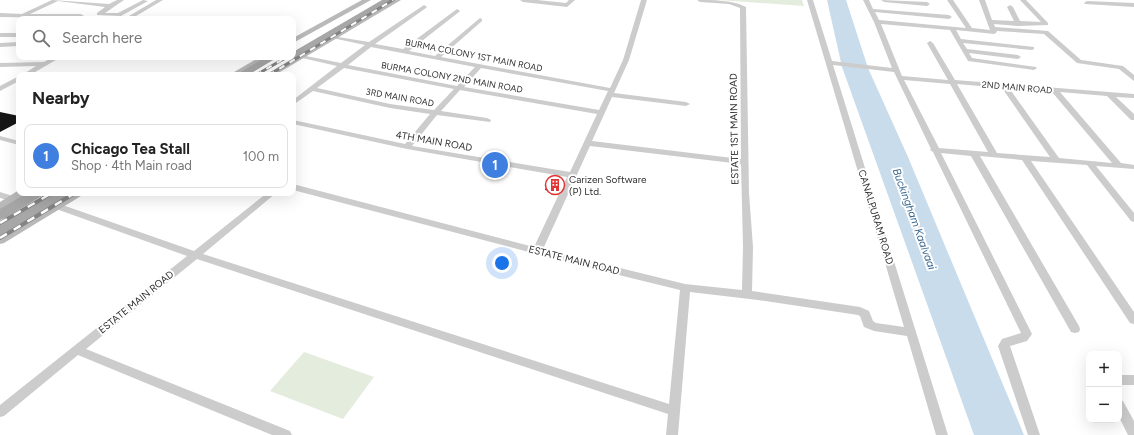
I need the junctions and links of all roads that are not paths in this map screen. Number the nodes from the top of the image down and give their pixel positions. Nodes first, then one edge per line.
1 (56, 0) edge
2 (61, 0) edge
3 (91, 0) edge
4 (121, 0) edge
5 (139, 0) edge
6 (367, 0) edge
7 (375, 0) edge
8 (388, 0) edge
9 (397, 0) edge
10 (523, 0) edge
11 (572, 0) edge
12 (644, 0) edge
13 (700, 0) edge
14 (810, 0) edge
15 (866, 0) edge
16 (884, 0) edge
17 (950, 0) edge
18 (982, 0) edge
19 (1023, 0) edge
20 (1120, 0) edge
21 (145, 1) edge
22 (159, 1) edge
23 (535, 1) edge
24 (1134, 1) edge
25 (552, 2) edge
26 (84, 3) junction
27 (1088, 3) dead end
28 (927, 4) dead end
29 (1134, 5) edge
30 (110, 6) junction
31 (424, 7) dead end
32 (1010, 7) dead end
33 (870, 10) junction
34 (457, 11) dead end
35 (0, 15) edge
36 (22, 16) junction
37 (81, 16) edge
38 (132, 16) edge
39 (949, 17) dead end
40 (480, 20) dead end
41 (877, 22) junction
42 (991, 22) junction
43 (1018, 24) junction
44 (952, 29) junction
45 (993, 29) junction
46 (970, 30) junction
47 (0, 35) edge
48 (16, 35) edge
49 (334, 37) junction
50 (296, 39) edge
51 (958, 41) junction
52 (930, 43) dead end
53 (0, 44) edge
54 (16, 44) edge
55 (296, 44) edge
56 (371, 44) junction
57 (1032, 48) dead end
58 (406, 51) junction
59 (964, 52) junction
60 (296, 55) edge
61 (296, 56) edge
62 (1018, 57) dead end
63 (296, 58) edge
64 (436, 58) junction
65 (53, 60) edge
66 (260, 60) edge
67 (268, 60) edge
68 (288, 60) edge
69 (289, 60) edge
70 (46, 64) junction
71 (832, 64) junction
72 (0, 65) edge
73 (344, 66) junction
74 (480, 66) junction
75 (1034, 68) dead end
76 (31, 72) edge
77 (238, 72) edge
78 (246, 72) edge
79 (266, 72) edge
80 (273, 72) edge
81 (898, 74) junction
82 (1134, 79) edge
83 (16, 80) edge
84 (951, 81) junction
85 (1004, 86) junction
86 (459, 88) junction
87 (0, 89) edge
88 (311, 89) junction
89 (1054, 90) junction
90 (610, 93) junction
91 (1109, 94) junction
92 (1134, 96) edge
93 (296, 101) edge
94 (686, 104) dead end
95 (435, 112) junction
96 (601, 113) junction
97 (1134, 118) edge
98 (488, 120) dead end
99 (296, 123) edge
100 (0, 138) edge
101 (16, 142) edge
102 (587, 143) junction
103 (407, 146) junction
104 (934, 150) junction
105 (974, 153) junction
106 (994, 155) junction
107 (1025, 158) junction
108 (1056, 160) junction
109 (745, 162) junction
110 (1089, 163) junction
111 (1119, 166) junction
112 (1134, 167) edge
113 (572, 175) junction
114 (296, 187) edge
115 (0, 195) edge
116 (16, 196) edge
117 (18, 196) edge
118 (56, 196) edge
119 (65, 196) edge
120 (268, 196) edge
121 (46, 201) edge
122 (0, 207) edge
123 (0, 215) edge
124 (1134, 219) edge
125 (0, 231) edge
126 (0, 240) edge
127 (537, 251) junction
128 (195, 255) junction
129 (685, 288) junction
130 (747, 294) junction
131 (1134, 320) edge
132 (1075, 329) dead end
133 (912, 333) junction
134 (77, 350) junction
135 (1122, 380) edge
136 (1134, 380) edge
137 (674, 411) junction
138 (1122, 411) edge
139 (0, 412) edge
140 (1134, 433) edge
141 (286, 435) edge
142 (672, 435) edge
143 (942, 435) edge
144 (1034, 435) edge

1 - 36 street
2 - 26 street
3 - 26 street
4 - 30 street
5 - 21 street
6 - 50 street
7 - 55 main road
8 - 60 main road
9 - 49 street
10 - 23 street
11 - 25 street
12 - 90 street
13 - 109 street, ESTATE 1ST MAIN ROAD
14 - 71 street, CANALPURAM ROAD
15 - 33 street
16 - 28 street
17 - 46 street
18 - 42 street
19 - 43 street
20 - 24 street
21 - 22 street
21 - 30 street
22 - 38 street
23 - 25 street
26 - 30 street
27 - 29 street
31 - 56 street
32 - 43 street
33 - 39 street
33 - 41 street
34 - 58 street
35 - 36 street
36 - 37 street
40 - 64 street
41 - 44 street
41 - 81 street
42 - 43 street
42 - 45 street
44 - 46 street
44 - 51 street
45 - 46 street
45 - 82 street
47 - 48 street
49 - 56 street, BURMA COLONY 1ST MAIN ROAD
49 - 61 street
51 - 57 street
51 - 59 street
52 - 84 street
53 - 54 street
56 - 58 street, BURMA COLONY 1ST MAIN ROAD
56 - 73 street
58 - 64 street, BURMA COLONY 1ST MAIN ROAD
59 - 62 street
59 - 75 street
63 - 73 street, BURMA COLONY 2ND MAIN ROAD
64 - 74 street, BURMA COLONY 1ST MAIN ROAD
65 - 70 street
66 - 77 street
67 - 78 main road
68 - 79 main road
69 - 80 street
70 - 72 street
70 - 76 street
71 - 81 street, 2ND MAIN ROAD
71 - 133 street, CANALPURAM ROAD
73 - 86 street, BURMA COLONY 2ND MAIN ROAD
73 - 88 street
74 - 86 street
74 - 90 street, BURMA COLONY 1ST MAIN ROAD
81 - 84 street, 2ND MAIN ROAD
81 - 104 street
83 - 87 street
84 - 85 street, 2ND MAIN ROAD
84 - 106 street
85 - 89 street, 2ND MAIN ROAD
85 - 108 street
86 - 95 street
86 - 96 street, BURMA COLONY 2ND MAIN ROAD
88 - 93 street
88 - 95 street, 3RD MAIN ROAD
89 - 91 street, 2ND MAIN ROAD
89 - 111 street
90 - 94 street, BURMA COLONY 1ST MAIN ROAD
90 - 96 street
91 - 92 street, 2ND MAIN ROAD
91 - 97 street
95 - 98 street, 3RD MAIN ROAD
95 - 103 street
96 - 102 street
99 - 103 street, 4TH MAIN ROAD
100 - 101 street
102 - 109 street
102 - 113 street
103 - 113 street, 4TH MAIN ROAD
104 - 105 street
104 - 144 street
105 - 106 street
105 - 132 street
106 - 107 street
107 - 108 street
107 - 131 street
108 - 110 street
109 - 130 street, ESTATE 1ST MAIN ROAD
110 - 111 street
110 - 124 street
111 - 112 street
113 - 127 street
114 - 127 street, ESTATE MAIN ROAD
115 - 116 street
117 - 122 street
118 - 121 main road
119 - 121 street
120 - 128 street, ESTATE MAIN ROAD
121 - 123 main road
121 - 125 main road
121 - 126 street
121 - 128 street
127 - 129 street, ESTATE MAIN ROAD
128 - 134 street, ESTATE MAIN ROAD
128 - 137 street
129 - 130 street, ESTATE MAIN ROAD
129 - 137 street
130 - 133 street, ESTATE MAIN ROAD
133 - 143 street, CANALPURAM ROAD
134 - 139 street, ESTATE MAIN ROAD
134 - 141 street
135 - 136 street
137 - 142 street
138 - 140 street

